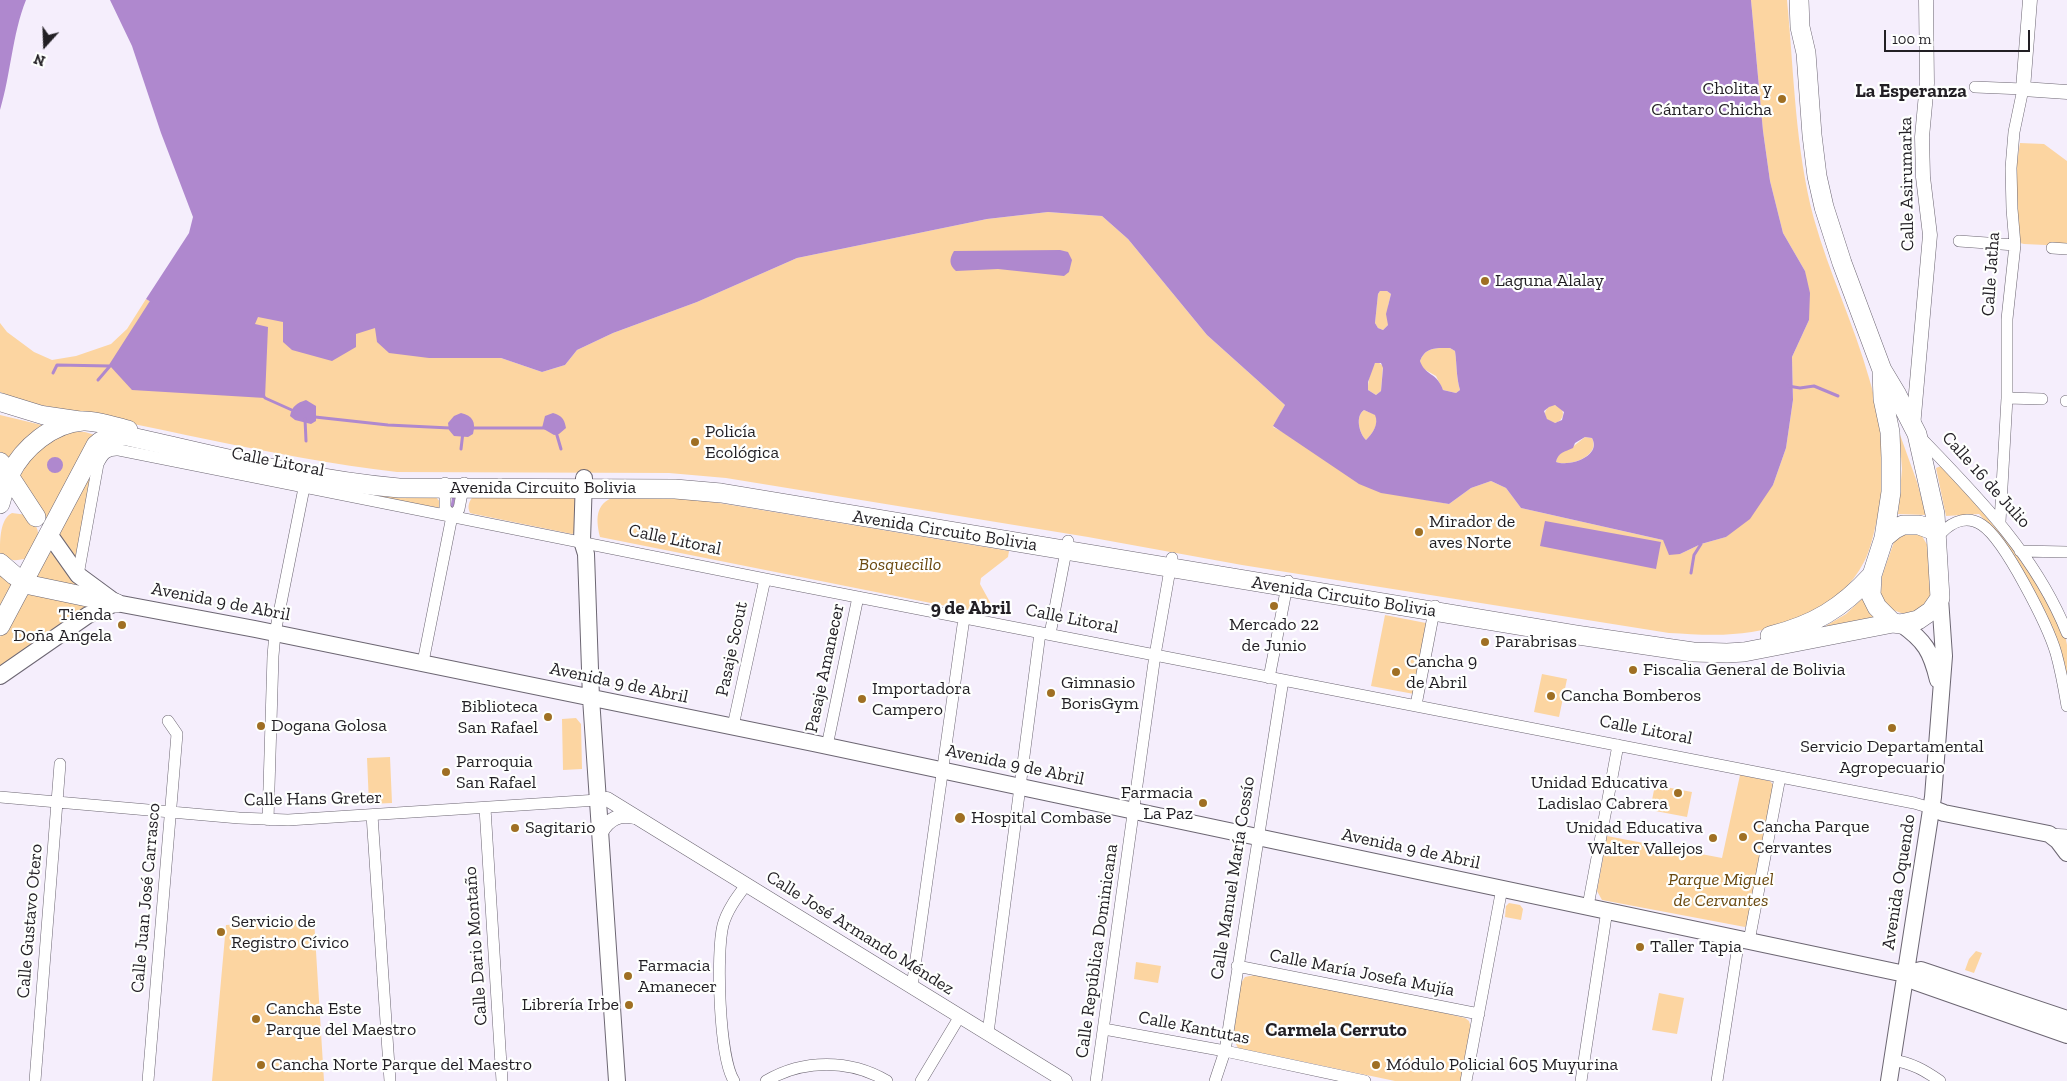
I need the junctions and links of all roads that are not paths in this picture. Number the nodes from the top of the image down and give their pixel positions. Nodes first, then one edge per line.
1 (1799, 0) edge
2 (1812, 0) edge
3 (1926, 0) edge
4 (2030, 0) edge
5 (1806, 52) junction
6 (1974, 87) dead end
7 (2023, 89) junction
8 (2067, 92) edge
9 (1959, 241) dead end
10 (2015, 245) junction
11 (2052, 248) dead end
12 (2067, 248) edge
13 (1882, 370) junction
14 (2008, 398) junction
15 (2042, 399) dead end
16 (0, 402) edge
17 (83, 421) junction
18 (1915, 430) junction
19 (4, 469) edge
20 (589, 483) junction
21 (455, 484) junction
22 (304, 488) junction
23 (0, 504) edge
24 (0, 514) edge
25 (452, 516) junction
26 (36, 517) junction
27 (2000, 522) junction
28 (49, 534) junction
29 (1936, 535) junction
30 (1884, 538) junction
31 (587, 546) junction
32 (1067, 546) junction
33 (2020, 551) junction
34 (2067, 552) edge
35 (0, 563) edge
36 (1171, 564) junction
37 (78, 574) junction
38 (1872, 575) junction
39 (765, 579) junction
40 (23, 582) junction
41 (1288, 583) junction
42 (858, 597) junction
43 (1940, 598) junction
44 (116, 603) junction
45 (1435, 607) junction
46 (964, 618) junction
47 (1897, 624) junction
48 (0, 626) edge
49 (275, 633) junction
50 (2067, 633) edge
51 (1045, 634) junction
52 (1154, 656) junction
53 (423, 662) junction
54 (0, 676) edge
55 (1269, 678) junction
56 (1283, 680) junction
57 (1940, 689) junction
58 (591, 698) junction
59 (1416, 705) junction
60 (2067, 706) edge
61 (168, 721) dead end
62 (734, 726) junction
63 (1618, 745) junction
64 (827, 746) junction
65 (60, 764) dead end
66 (943, 770) junction
67 (1780, 777) junction
68 (1020, 787) junction
69 (0, 797) edge
70 (598, 800) junction
71 (58, 802) junction
72 (485, 808) junction
73 (1931, 808) junction
74 (1134, 811) junction
75 (171, 812) junction
76 (372, 815) junction
77 (636, 817) junction
78 (268, 820) junction
79 (2067, 831) edge
80 (601, 832) junction
81 (2049, 834) junction
82 (1257, 838) junction
83 (2067, 853) edge
84 (746, 885) junction
85 (1502, 888) junction
86 (1588, 906) junction
87 (1607, 910) junction
88 (1744, 940) junction
89 (1237, 966) junction
90 (1905, 974) junction
91 (912, 987) junction
92 (1479, 1014) junction
93 (960, 1016) junction
94 (2067, 1020) edge
95 (1104, 1029) junction
96 (988, 1033) junction
97 (2067, 1035) edge
98 (1225, 1051) junction
99 (1892, 1060) junction
100 (1352, 1080) edge
101 (35, 1081) edge
102 (148, 1081) edge
103 (390, 1081) edge
104 (502, 1081) edge
105 (617, 1081) edge
106 (734, 1081) edge
107 (766, 1081) edge
108 (887, 1081) edge
109 (921, 1081) edge
110 (1065, 1081) edge
111 (1096, 1081) edge
112 (1215, 1081) edge
113 (1365, 1081) edge
114 (1466, 1081) edge
115 (1581, 1081) edge
116 (1717, 1081) edge
117 (1888, 1081) edge
118 (1940, 1081) edge

1 - 5 highway
2 - 5 highway
3 - 18 street, Calle Asirumarka
4 - 7 street, Calle Jatha
5 - 13 highway
6 - 7 street
7 - 8 street
7 - 10 street, Calle Jatha
9 - 10 street
10 - 14 street, Calle Jatha
11 - 12 street
13 - 18 highway
13 - 30 highway
14 - 15 street
14 - 27 street, Calle Jatha
16 - 17 main road, Avenida Circuito Bolivia
17 - 19 highway, Avenida Circuito Bolivia
17 - 21 highway, Avenida Circuito Bolivia
18 - 27 street, Calle 16 de Julio
18 - 29 highway
19 - 23 highway, Avenida Circuito Bolivia
19 - 26 highway
20 - 21 highway, Avenida Circuito Bolivia
20 - 31 main road
20 - 32 highway, Avenida Circuito Bolivia
21 - 25 street
21 - 25 street
21 - 28 highway, Avenida Circuito Bolivia
22 - 25 street, Calle Litoral
22 - 37 street, Calle Litoral
22 - 49 street
24 - 26 highway
25 - 31 street, Calle Litoral
25 - 53 street
26 - 28 highway
27 - 33 street, Calle 16 de Julio
28 - 37 main road, Avenida 9 de Abril
28 - 40 highway, Avenida Circuito Bolivia
29 - 30 highway
29 - 43 highway
29 - 60 street, Calle 16 de Julio
30 - 38 highway
31 - 39 street, Calle Litoral
31 - 58 main road
32 - 36 highway, Avenida Circuito Bolivia
32 - 51 street
33 - 34 street
33 - 50 street, Calle 16 de Julio
35 - 40 highway
36 - 41 highway, Avenida Circuito Bolivia
36 - 52 street, Calle República Dominicana
37 - 44 main road, Avenida 9 de Abril
38 - 45 highway, Avenida Circuito Bolivia
38 - 47 highway
39 - 42 street, Calle Litoral
39 - 62 street, Pasaje Scout
40 - 44 highway
40 - 48 highway, Avenida Circuito Bolivia
41 - 45 highway, Avenida Circuito Bolivia
41 - 55 street
42 - 46 street, Calle Litoral
42 - 64 street, Pasaje Amanecer
43 - 47 highway
43 - 57 main road, Avenida Oquendo
44 - 49 main road, Avenida 9 de Abril
44 - 54 main road
45 - 47 highway, Avenida Circuito Bolivia
45 - 59 street
46 - 51 street, Calle Litoral
46 - 66 street
47 - 57 main road, Avenida Oquendo
49 - 53 main road, Avenida 9 de Abril
49 - 78 street
51 - 52 street, Calle Litoral
51 - 68 street
52 - 55 street, Calle Litoral
52 - 74 street, Calle República Dominicana
53 - 58 main road, Avenida 9 de Abril
55 - 56 street, Calle Litoral
56 - 59 street, Calle Litoral
56 - 82 street, Calle Manuel María Cossío
57 - 73 main road, Avenida Oquendo
58 - 62 main road, Avenida 9 de Abril
58 - 70 main road
59 - 63 street, Calle Litoral
61 - 75 street, Calle Juan José Carrasco
62 - 64 main road, Avenida 9 de Abril
63 - 67 street, Calle Litoral
63 - 86 street
64 - 66 main road, Avenida 9 de Abril
65 - 71 street, Calle Gustavo Otero
66 - 68 main road, Avenida 9 de Abril
66 - 91 street
67 - 73 street, Calle Litoral
67 - 88 street
68 - 74 main road, Avenida 9 de Abril
68 - 96 street
69 - 71 street, Calle Hans Greter
70 - 72 street, Calle Hans Greter
70 - 77 street, Calle José Armando Méndez
70 - 80 main road
71 - 75 street, Calle Hans Greter
71 - 101 street, Calle Gustavo Otero
72 - 76 street, Calle Hans Greter
72 - 104 street, Calle Dario Montaño
73 - 81 main road, Calle Litoral
73 - 90 main road, Avenida Oquendo
74 - 82 main road, Avenida 9 de Abril
74 - 95 street, Calle República Dominicana
75 - 78 street, Calle Hans Greter
75 - 102 street, Calle Juan José Carrasco
76 - 78 street, Calle Hans Greter
76 - 103 street
77 - 80 street
77 - 84 street, Calle José Armando Méndez
79 - 81 street, Calle Litoral
80 - 105 main road
81 - 83 main road
82 - 85 main road, Avenida 9 de Abril
82 - 89 street, Calle Manuel María Cossío
84 - 91 street, Calle José Armando Méndez
84 - 106 street
85 - 86 main road, Avenida 9 de Abril
85 - 92 street
86 - 87 main road, Avenida 9 de Abril
87 - 88 main road, Avenida 9 de Abril
87 - 115 street
88 - 90 main road, Avenida 9 de Abril
88 - 116 street
89 - 92 street, Calle María Josefa Mujía
89 - 98 street, Calle Manuel María Cossío
90 - 94 main road
90 - 97 main road
90 - 99 main road, Avenida Oquendo
91 - 93 street, Calle José Armando Méndez
92 - 114 street
93 - 96 street, Calle José Armando Méndez
93 - 109 street
95 - 98 street, Calle Kantutas
95 - 111 street, Calle República Dominicana
96 - 110 street, Calle José Armando Méndez
98 - 100 street, Calle Kantutas
98 - 112 street, Calle Manuel María Cossío
99 - 117 main road, Avenida Oquendo
99 - 118 street
100 - 113 street, Calle Kantutas
107 - 108 street

